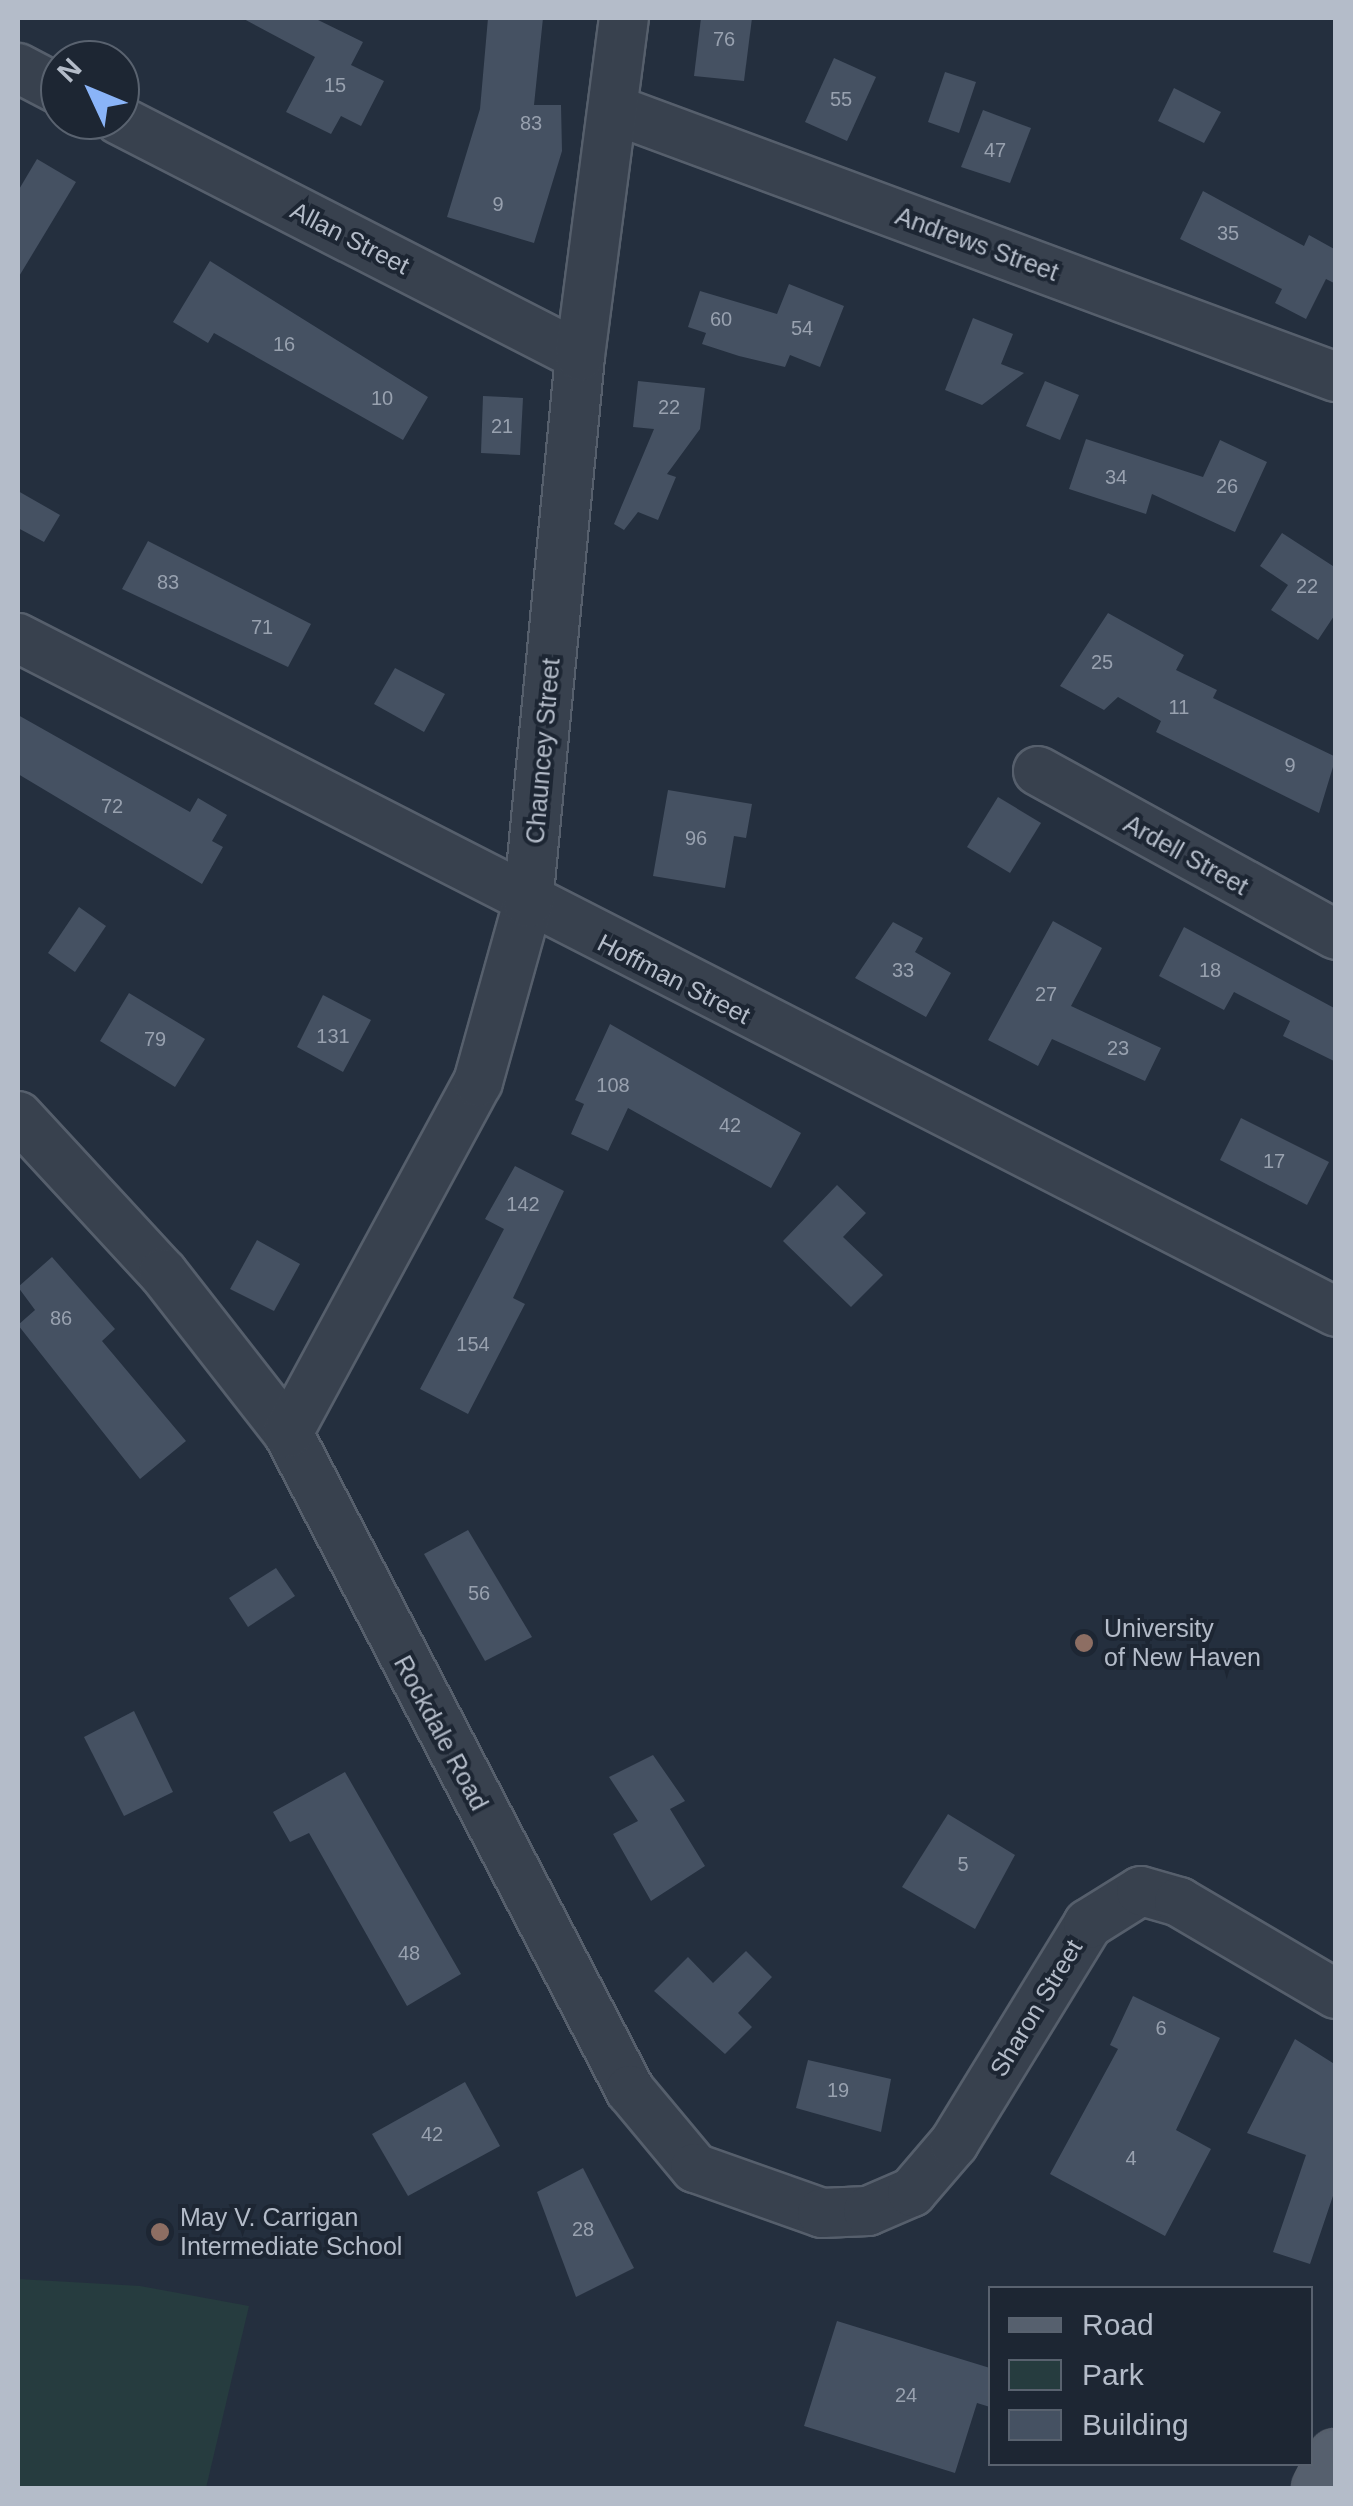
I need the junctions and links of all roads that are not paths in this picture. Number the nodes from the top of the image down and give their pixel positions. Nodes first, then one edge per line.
1 (624, 18) edge
2 (618, 111) junction
3 (140, 131) edge
4 (580, 356) junction
5 (1336, 377) edge
6 (18, 638) edge
7 (1038, 772) dead end
8 (528, 904) junction
9 (1336, 935) edge
10 (18, 1116) edge
11 (1336, 1312) edge
12 (288, 1433) junction
13 (1336, 1994) edge
14 (927, 2181) joint
15 (1336, 2457) edge
16 (1320, 2488) edge

1 - 2 street, Chauncey Street
2 - 4 street, Chauncey Street
2 - 5 street, Andrews Street
3 - 4 street, Allan Street
4 - 8 street, Chauncey Street
6 - 8 street, Hoffman Street
7 - 9 street, Ardell Street
8 - 11 street, Hoffman Street
8 - 12 street, Chauncey Street
10 - 12 street, Rockdale Road
12 - 14 street, Rockdale Road
13 - 14 street, Sharon Street
15 - 16 main road

